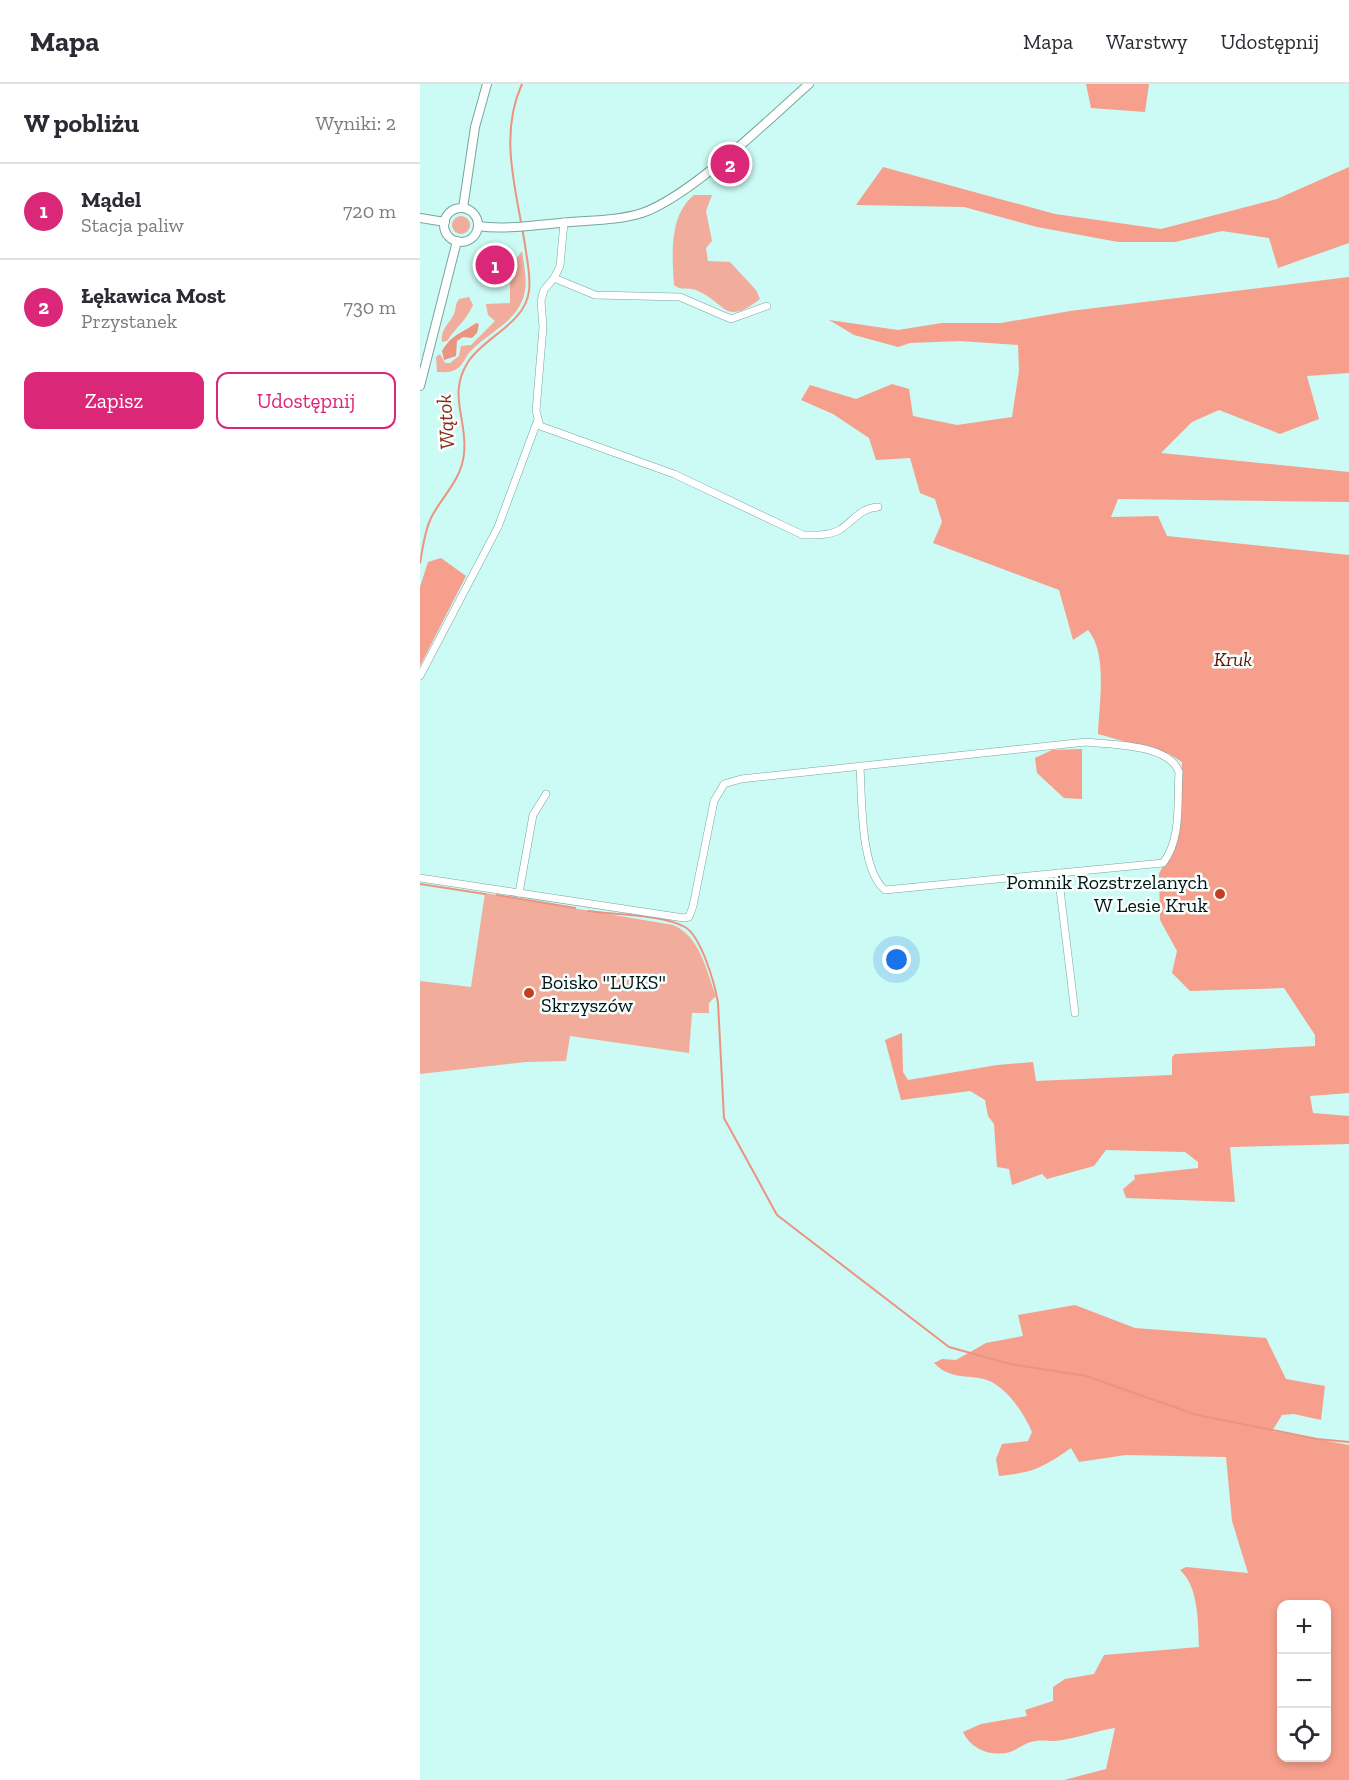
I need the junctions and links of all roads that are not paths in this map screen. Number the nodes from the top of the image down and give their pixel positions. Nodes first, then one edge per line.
1 (487, 84) edge
2 (809, 84) edge
3 (464, 208) junction
4 (420, 218) edge
5 (445, 222) junction
6 (564, 222) junction
7 (478, 226) junction
8 (457, 241) junction
9 (554, 278) junction
10 (767, 306) dead end
11 (420, 386) edge
12 (537, 422) junction
13 (878, 507) dead end
14 (420, 676) edge
15 (860, 766) junction
16 (546, 794) dead end
17 (1058, 873) junction
18 (420, 878) edge
19 (519, 893) junction
20 (1075, 1013) dead end

1 - 3 street
2 - 6 street
3 - 5 street
3 - 7 street
4 - 5 street
5 - 8 street
6 - 7 street
6 - 9 street
7 - 8 street
8 - 11 street
9 - 10 street
9 - 12 street
12 - 13 street
12 - 14 street
15 - 17 street
15 - 17 street
15 - 19 street
16 - 19 street
17 - 20 street
18 - 19 street

